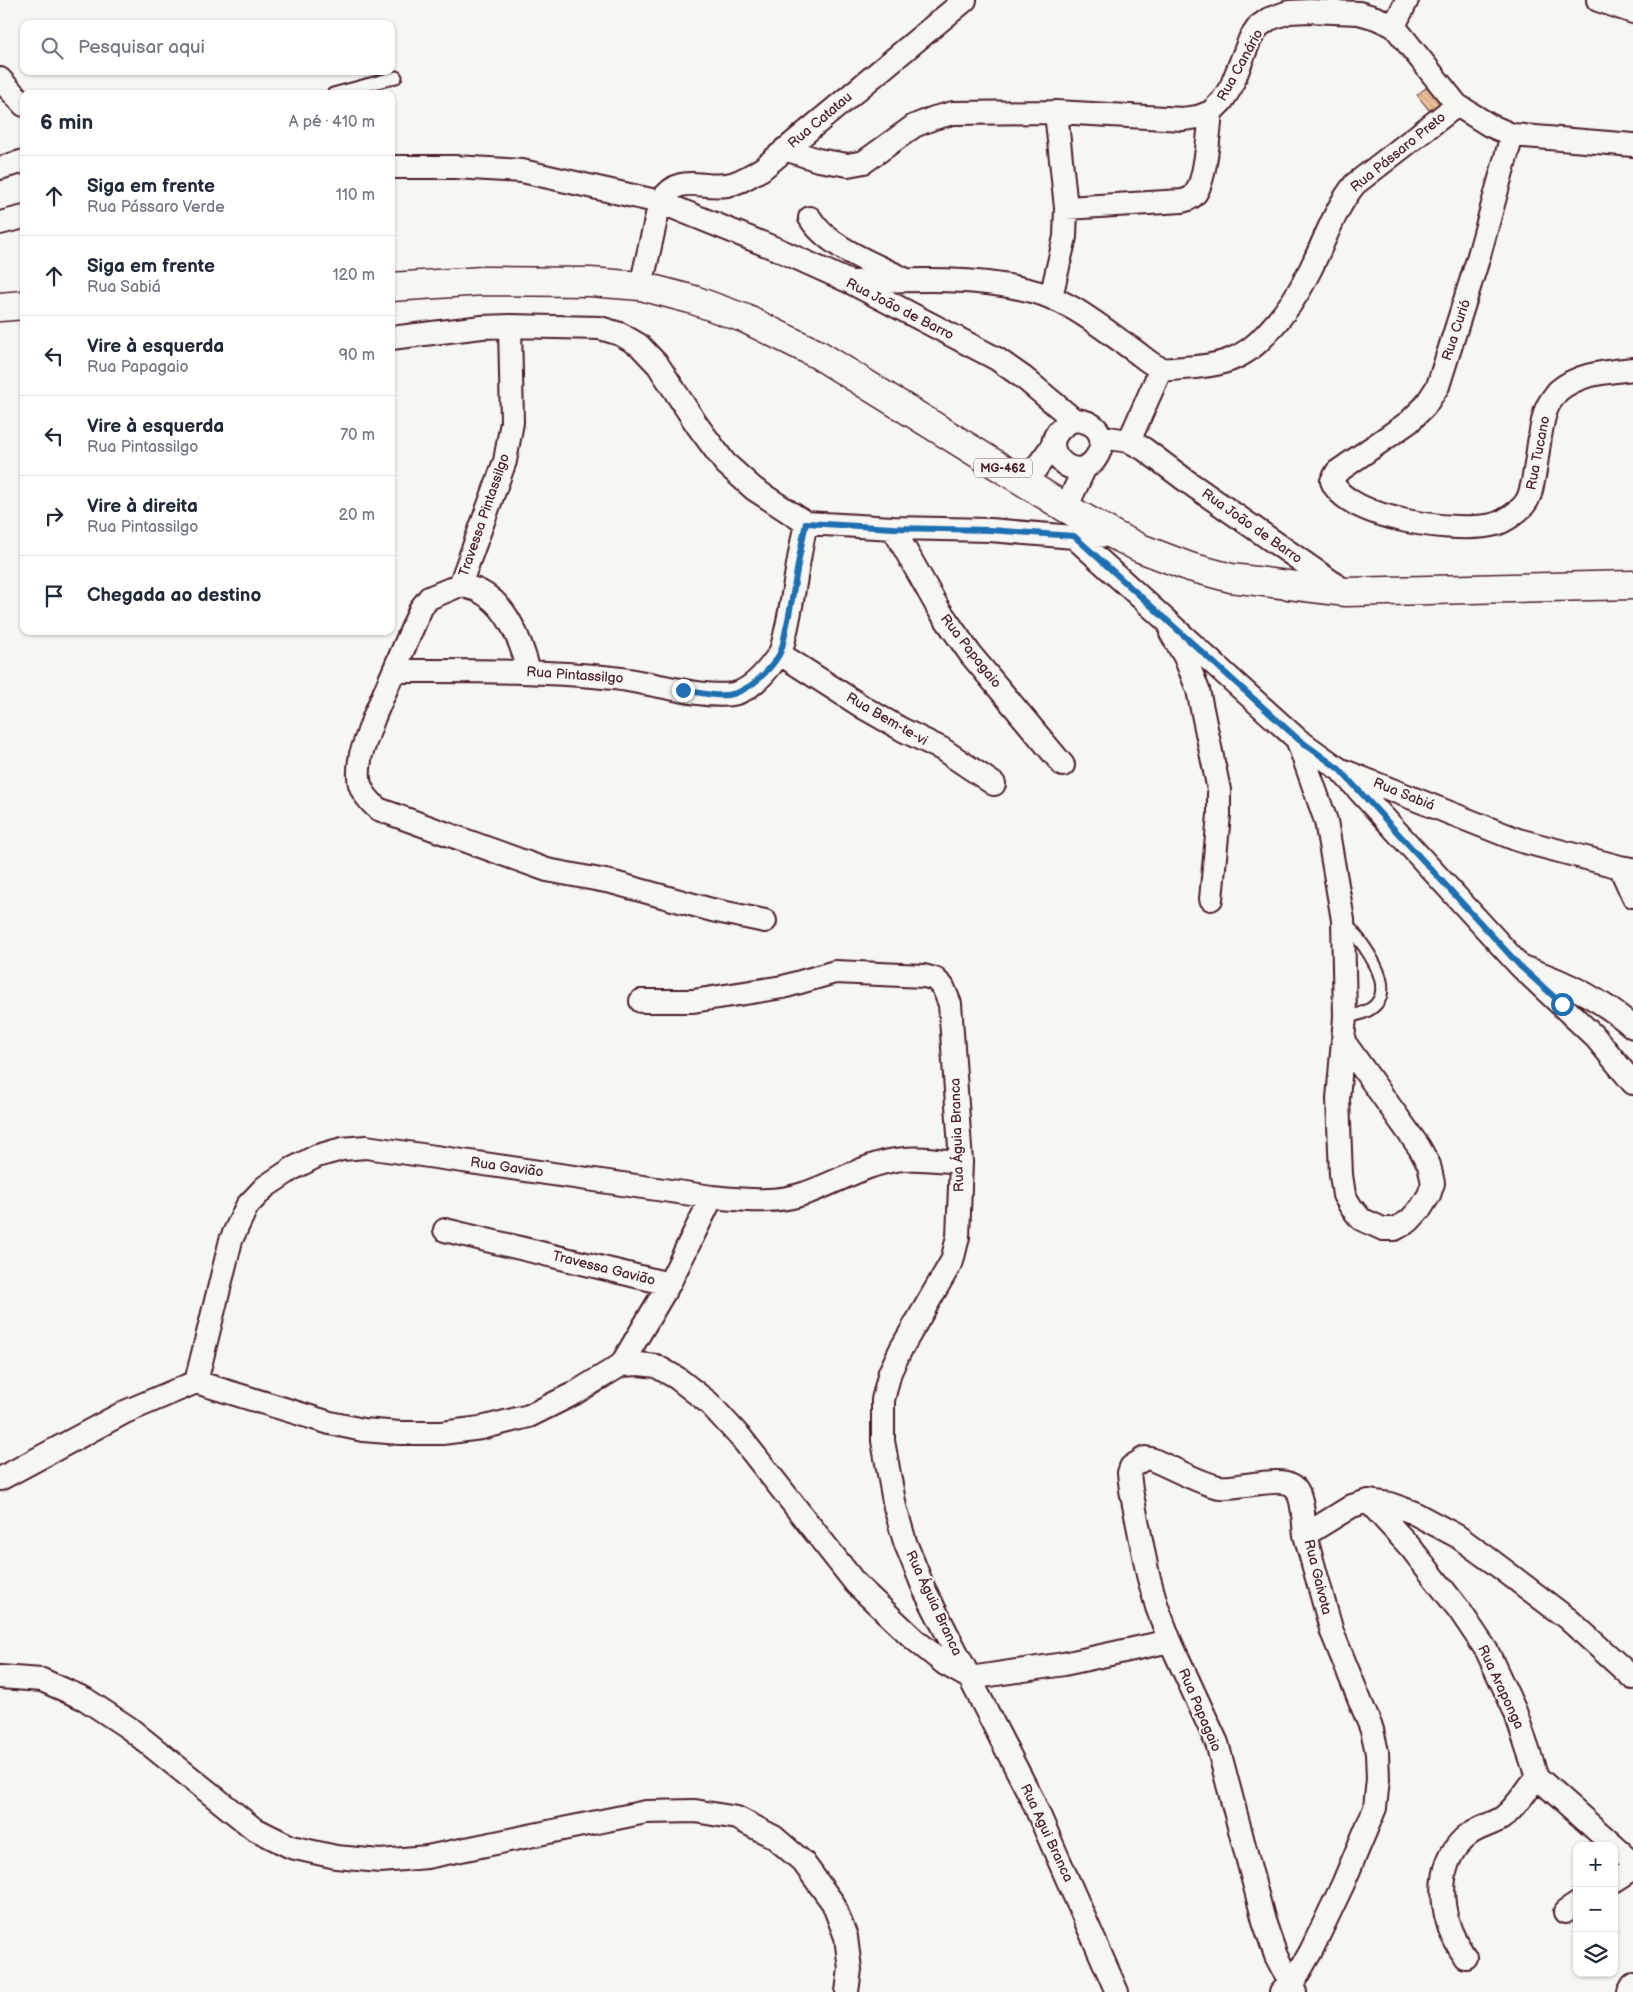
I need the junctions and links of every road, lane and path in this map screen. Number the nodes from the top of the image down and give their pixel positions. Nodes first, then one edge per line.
1 (965, 0) edge
2 (1407, 0) edge
3 (1598, 0) edge
4 (1633, 12) edge
5 (1394, 26) junction
6 (396, 77) dead end
7 (0, 79) edge
8 (348, 90) edge
9 (20, 101) edge
10 (1457, 105) junction
11 (1056, 112) junction
12 (1211, 112) junction
13 (1512, 135) junction
14 (1633, 145) edge
15 (785, 149) junction
16 (20, 162) edge
17 (395, 167) edge
18 (0, 168) edge
19 (660, 202) junction
20 (1066, 208) junction
21 (810, 218) dead end
22 (20, 219) edge
23 (0, 223) edge
24 (907, 280) junction
25 (850, 282) junction
26 (641, 286) junction
27 (395, 287) edge
28 (1052, 297) junction
29 (20, 305) edge
30 (0, 307) edge
31 (510, 326) junction
32 (395, 338) edge
33 (1161, 369) junction
34 (1633, 369) edge
35 (1074, 420) junction
36 (1101, 437) junction
37 (1129, 441) junction
38 (1054, 445) junction
39 (1085, 467) junction
40 (1332, 481) joint
41 (1026, 482) junction
42 (1066, 508) junction
43 (806, 523) junction
44 (893, 528) junction
45 (1074, 536) junction
46 (1114, 536) junction
47 (1629, 584) edge
48 (460, 585) junction
49 (1346, 592) junction
50 (1160, 614) junction
51 (780, 654) junction
52 (394, 671) junction
53 (529, 671) junction
54 (1298, 739) junction
55 (1063, 765) dead end
56 (1339, 769) junction
57 (994, 784) dead end
58 (1626, 868) edge
59 (1633, 896) edge
60 (1211, 899) dead end
61 (1343, 920) junction
62 (765, 921) dead end
63 (1520, 966) junction
64 (641, 1001) dead end
65 (1345, 1017) junction
66 (1633, 1027) edge
67 (1344, 1042) junction
68 (1633, 1082) edge
69 (961, 1162) junction
70 (712, 1197) junction
71 (444, 1230) dead end
72 (669, 1284) junction
73 (621, 1365) junction
74 (196, 1382) junction
75 (0, 1479) edge
76 (1368, 1500) junction
77 (1305, 1535) junction
78 (1170, 1641) junction
79 (0, 1678) edge
80 (970, 1678) junction
81 (1633, 1678) edge
82 (1537, 1777) junction
83 (1610, 1842) edge
84 (1618, 1850) edge
85 (1633, 1863) edge
86 (1633, 1869) edge
87 (1618, 1878) edge
88 (1465, 1957) dead end
89 (1633, 1985) edge
90 (1289, 1990) edge
91 (846, 1992) edge
92 (1117, 1992) edge
93 (1629, 1992) edge

1 - 15 street, Rua Catatau
2 - 5 street
3 - 4 street
5 - 10 street
5 - 12 street, Rua Canário
6 - 8 lane
7 - 9 street
10 - 13 street
10 - 33 street, Rua Pássaro Preto
11 - 12 street, Rua Canário
11 - 15 street, Rua Canário
11 - 20 street
12 - 20 street
13 - 14 street
13 - 40 street, Rua Curió
15 - 19 street, Rua Catatau
16 - 18 street
17 - 19 street, Rua João de Barro
19 - 25 street, Rua João de Barro
19 - 26 street
20 - 28 street
21 - 24 street
22 - 23 street
24 - 25 street
24 - 28 street
25 - 35 street, Rua João de Barro
26 - 27 main road, MG-462
26 - 41 main road, MG-462
28 - 33 street
29 - 30 main road
31 - 32 street
31 - 43 street
31 - 48 street, Travessa Pintassilgo
33 - 37 street
34 - 40 street, Rua Tucano
35 - 36 street, Rua João de Barro
35 - 38 street
36 - 37 street, Rua João de Barro
36 - 39 street
37 - 49 street, Rua João de Barro
38 - 39 street
38 - 41 street
39 - 42 street
41 - 42 main road, MG-462
42 - 46 main road, MG-462
43 - 44 street
43 - 51 street, Rua Pintassilgo
44 - 45 street
44 - 55 street, Rua Papagaio
45 - 46 street
45 - 50 street, Rua Sabiá
46 - 49 main road, MG-462
47 - 49 main road, MG-462
48 - 52 street
48 - 53 street
50 - 54 street, Rua Sabiá
50 - 60 street
51 - 53 street, Rua Pintassilgo
51 - 57 street, Rua Bem-te-vi
52 - 53 street, Rua Pintassilgo
52 - 62 street
54 - 56 street, Rua Sabiá
54 - 61 street
56 - 58 street, Rua Sabiá
56 - 63 street
58 - 59 street
61 - 65 street
61 - 65 lane
63 - 66 street
63 - 68 street
64 - 69 street, Rua Águia Branca
65 - 67 street
67 - 67 street
69 - 70 street, Rua Gavião
69 - 80 street, Rua Águia Branca
70 - 72 street, Travessa Gavião
70 - 74 street, Rua Gavião
71 - 72 street, Travessa Gavião
72 - 73 street
73 - 74 street
73 - 80 street
74 - 75 street
76 - 77 street, Rua Gaivota
76 - 81 street
76 - 82 street, Rua Araponga
77 - 78 street, Rua Papagaio
77 - 90 street, Rua Gaivota
78 - 80 street
78 - 90 street, Rua Papagaio
79 - 91 street
80 - 92 street, Rua Agui Branca
82 - 83 street, Rua Araponga
82 - 88 street
84 - 85 street, Rua Araponga
86 - 87 street
89 - 93 street

